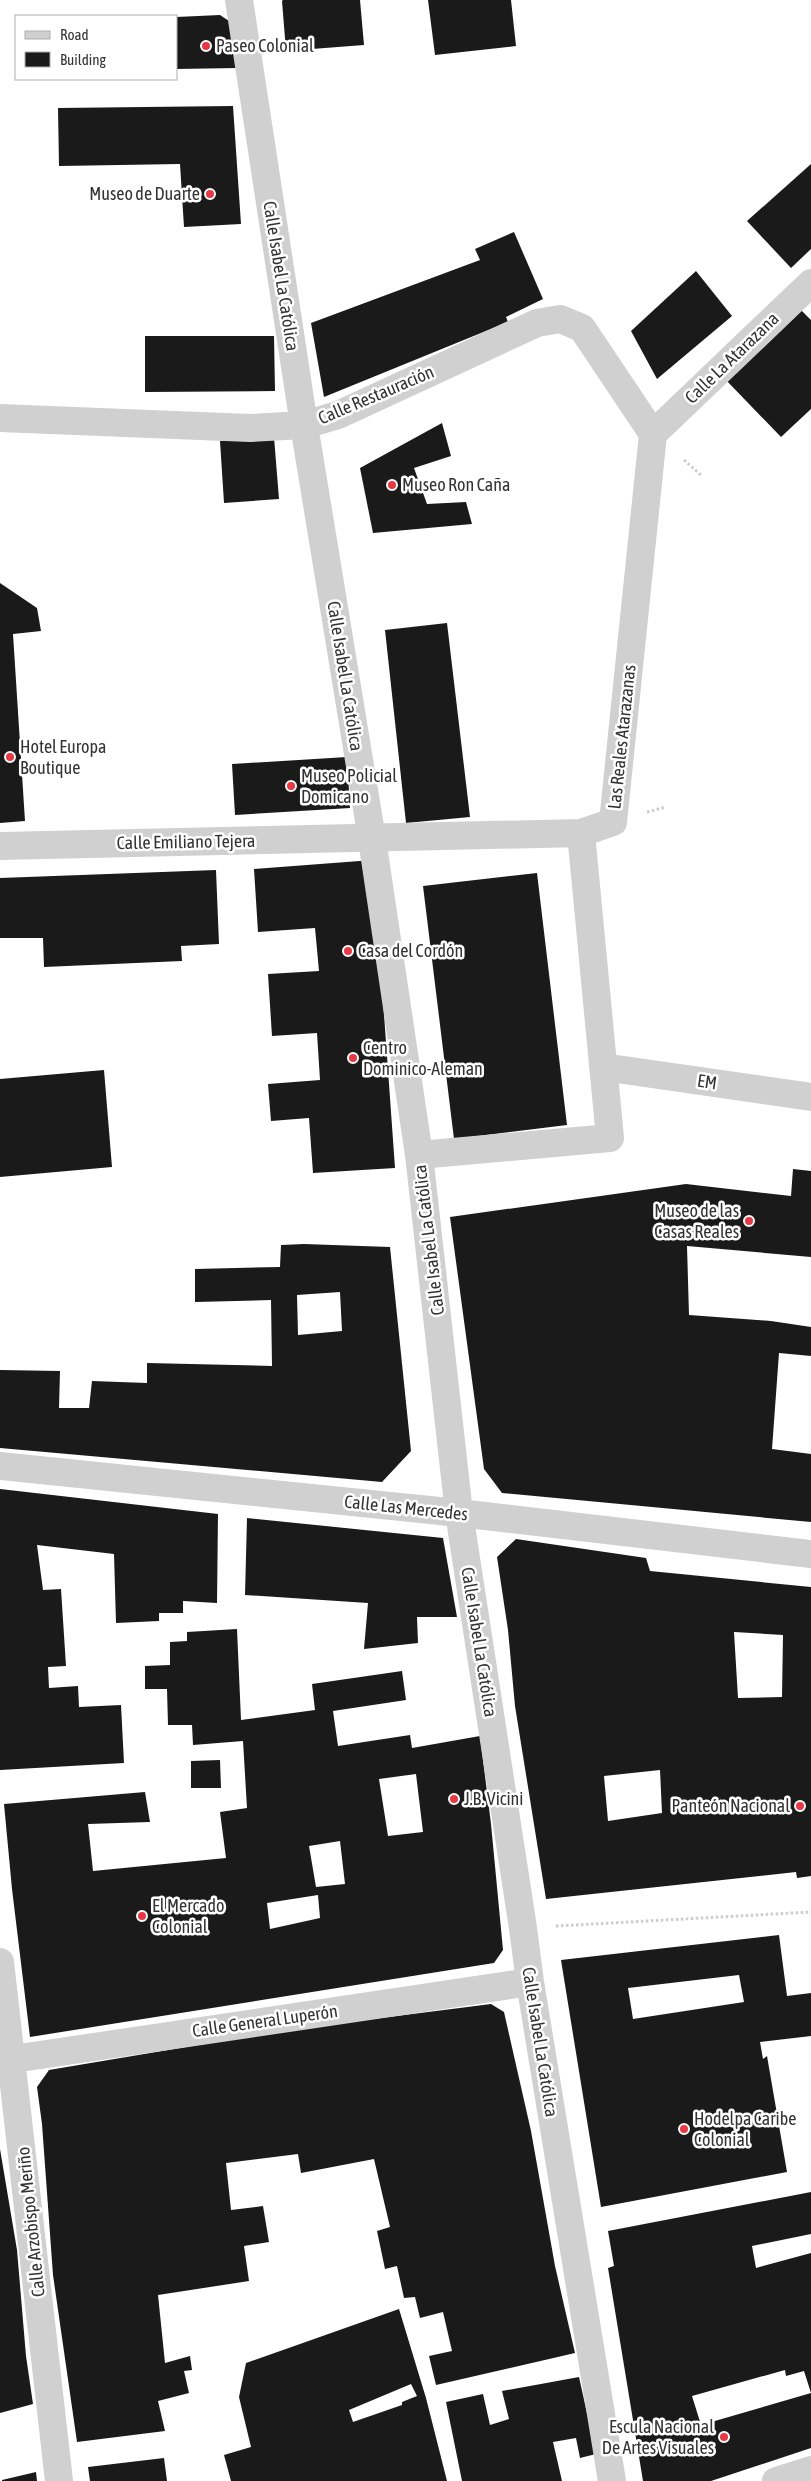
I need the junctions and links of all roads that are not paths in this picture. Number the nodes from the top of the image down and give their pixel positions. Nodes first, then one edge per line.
1 (240, 0) edge
2 (811, 283) edge
3 (0, 418) edge
4 (304, 425) junction
5 (653, 434) junction
6 (581, 833) junction
7 (372, 839) junction
8 (0, 846) edge
9 (603, 1067) junction
10 (811, 1097) edge
11 (419, 1154) junction
12 (0, 1466) edge
13 (459, 1513) junction
14 (811, 1554) edge
15 (0, 1962) edge
16 (530, 1982) junction
17 (6, 2060) edge
18 (811, 2470) edge
19 (60, 2481) edge
20 (612, 2481) edge
21 (776, 2481) edge

1 - 4 street, Calle Isabel La Católica
2 - 5 street, Calle La Atarazana
3 - 4 street, Calle Restauración
4 - 5 street, Calle Restauración
4 - 7 street, Calle Isabel La Católica
5 - 6 street, Las Reales Atarazanas
6 - 7 street, Calle Emiliano Tejera
6 - 9 street
7 - 8 street, Calle Emiliano Tejera
7 - 11 street, Calle Isabel La Católica
9 - 10 street, EM
9 - 11 street
11 - 13 street, Calle Isabel La Católica
12 - 13 street, Calle Las Mercedes
13 - 14 street, Calle Las Mercedes
13 - 16 street, Calle Isabel La Católica
15 - 17 street, Calle Arzobispo Meriño
16 - 17 street, Calle General Luperón
16 - 20 street, Calle Isabel La Católica
17 - 19 street, Calle Arzobispo Meriño
18 - 21 street

